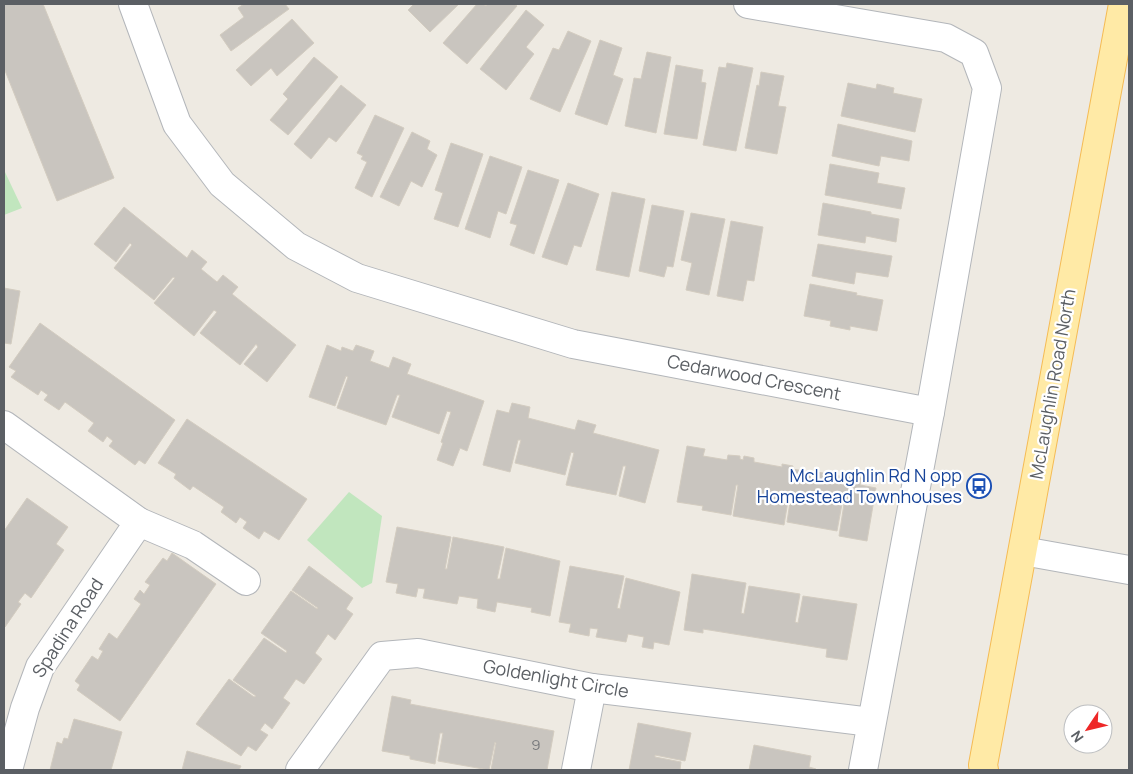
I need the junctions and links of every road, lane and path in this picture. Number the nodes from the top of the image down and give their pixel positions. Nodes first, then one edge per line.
1 (133, 4) edge
2 (748, 4) edge
3 (1123, 4) edge
4 (930, 412) junction
5 (4, 425) edge
6 (139, 522) junction
7 (1023, 551) junction
8 (1129, 570) edge
9 (246, 582) dead end
10 (592, 688) junction
11 (871, 722) junction
12 (982, 768) edge
13 (8, 770) edge
14 (300, 770) edge
15 (576, 770) edge
16 (863, 770) edge

1 - 4 street, Cedarwood Crescent
2 - 4 street
3 - 7 main road, McLaughlin Road North
4 - 11 street
5 - 6 street
6 - 9 street
6 - 13 street, Spadina Road
7 - 8 street
7 - 12 main road, McLaughlin Road North
10 - 11 street, Goldenlight Circle
10 - 14 street, Goldenlight Circle
10 - 15 street
11 - 16 street

